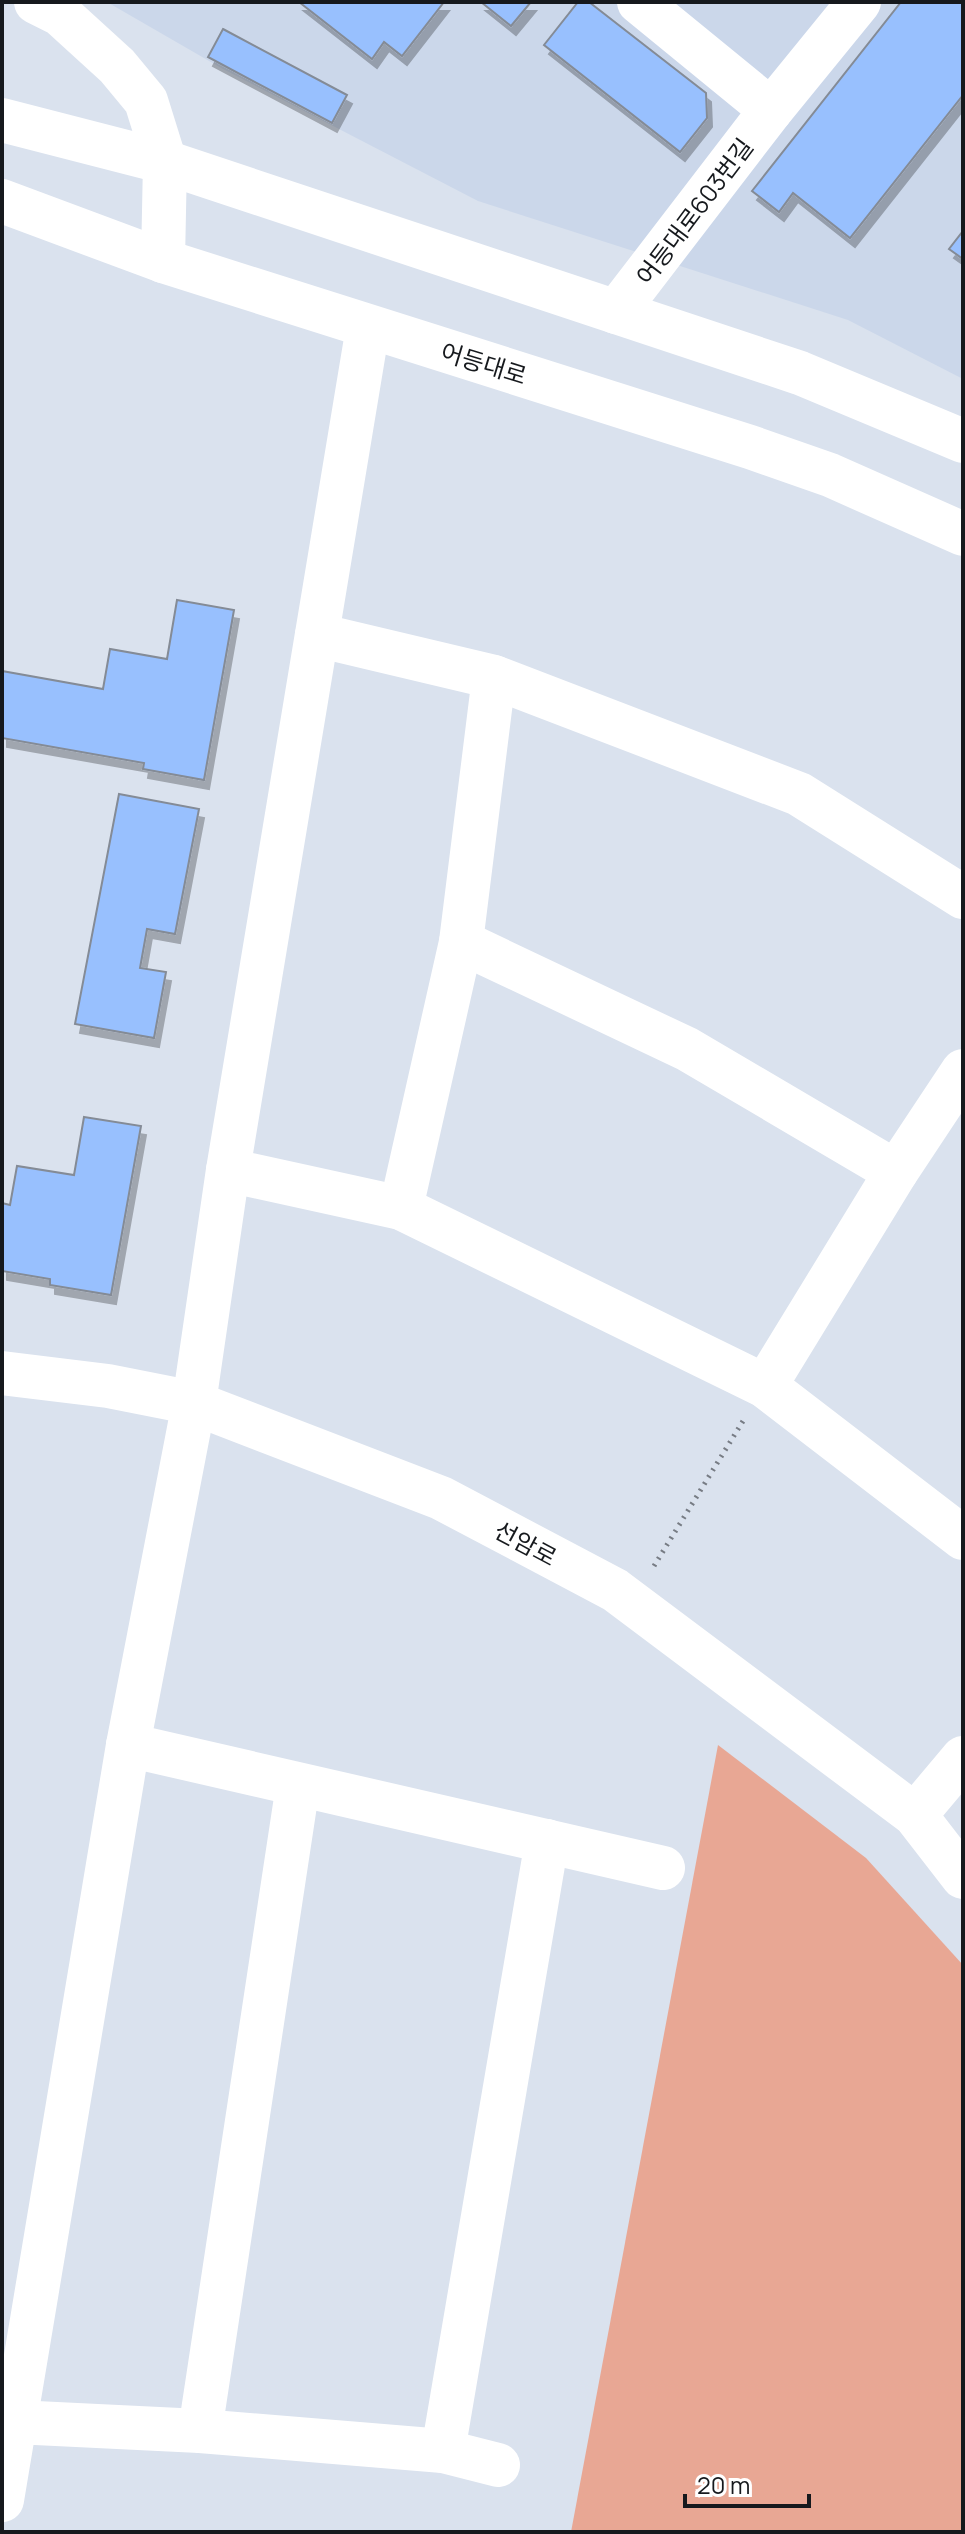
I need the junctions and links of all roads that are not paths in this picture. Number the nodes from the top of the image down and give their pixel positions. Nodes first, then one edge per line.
1 (36, 2) edge
2 (639, 2) edge
3 (859, 2) edge
4 (771, 110) junction
5 (2, 120) edge
6 (165, 162) junction
7 (2, 201) edge
8 (163, 261) junction
9 (616, 312) junction
10 (368, 327) junction
11 (963, 441) edge
12 (963, 534) edge
13 (317, 635) junction
14 (494, 677) junction
15 (963, 897) edge
16 (461, 942) junction
17 (963, 1071) edge
18 (228, 1170) junction
19 (896, 1172) junction
20 (401, 1208) junction
21 (2, 1373) edge
22 (765, 1386) junction
23 (194, 1403) junction
24 (963, 1538) edge
25 (128, 1745) junction
26 (963, 1758) edge
27 (298, 1785) junction
28 (915, 1815) junction
29 (547, 1841) junction
30 (663, 1868) dead end
31 (963, 1877) edge
32 (15, 2422) junction
33 (200, 2431) junction
34 (443, 2451) junction
35 (498, 2465) dead end
36 (2, 2500) edge

1 - 6 street
2 - 4 street
3 - 4 street, 어등대로603번길
4 - 9 street, 어등대로603번길
5 - 6 street
6 - 8 street
6 - 9 street
7 - 8 street, 어등대로
8 - 10 street, 어등대로
9 - 11 street
10 - 12 street, 어등대로
10 - 13 street
13 - 14 street
13 - 18 street
14 - 15 street
14 - 16 street
16 - 19 street
16 - 20 street
17 - 19 street
18 - 20 street
18 - 23 street
19 - 22 street
20 - 22 street
21 - 23 street, 선암로
22 - 24 street
23 - 25 street
23 - 28 street, 선암로
25 - 27 street
25 - 32 street
26 - 28 street
27 - 29 street
27 - 33 street
28 - 31 street, 선암로
29 - 30 street
29 - 34 street
32 - 33 street
32 - 36 street
33 - 34 street
34 - 35 street

